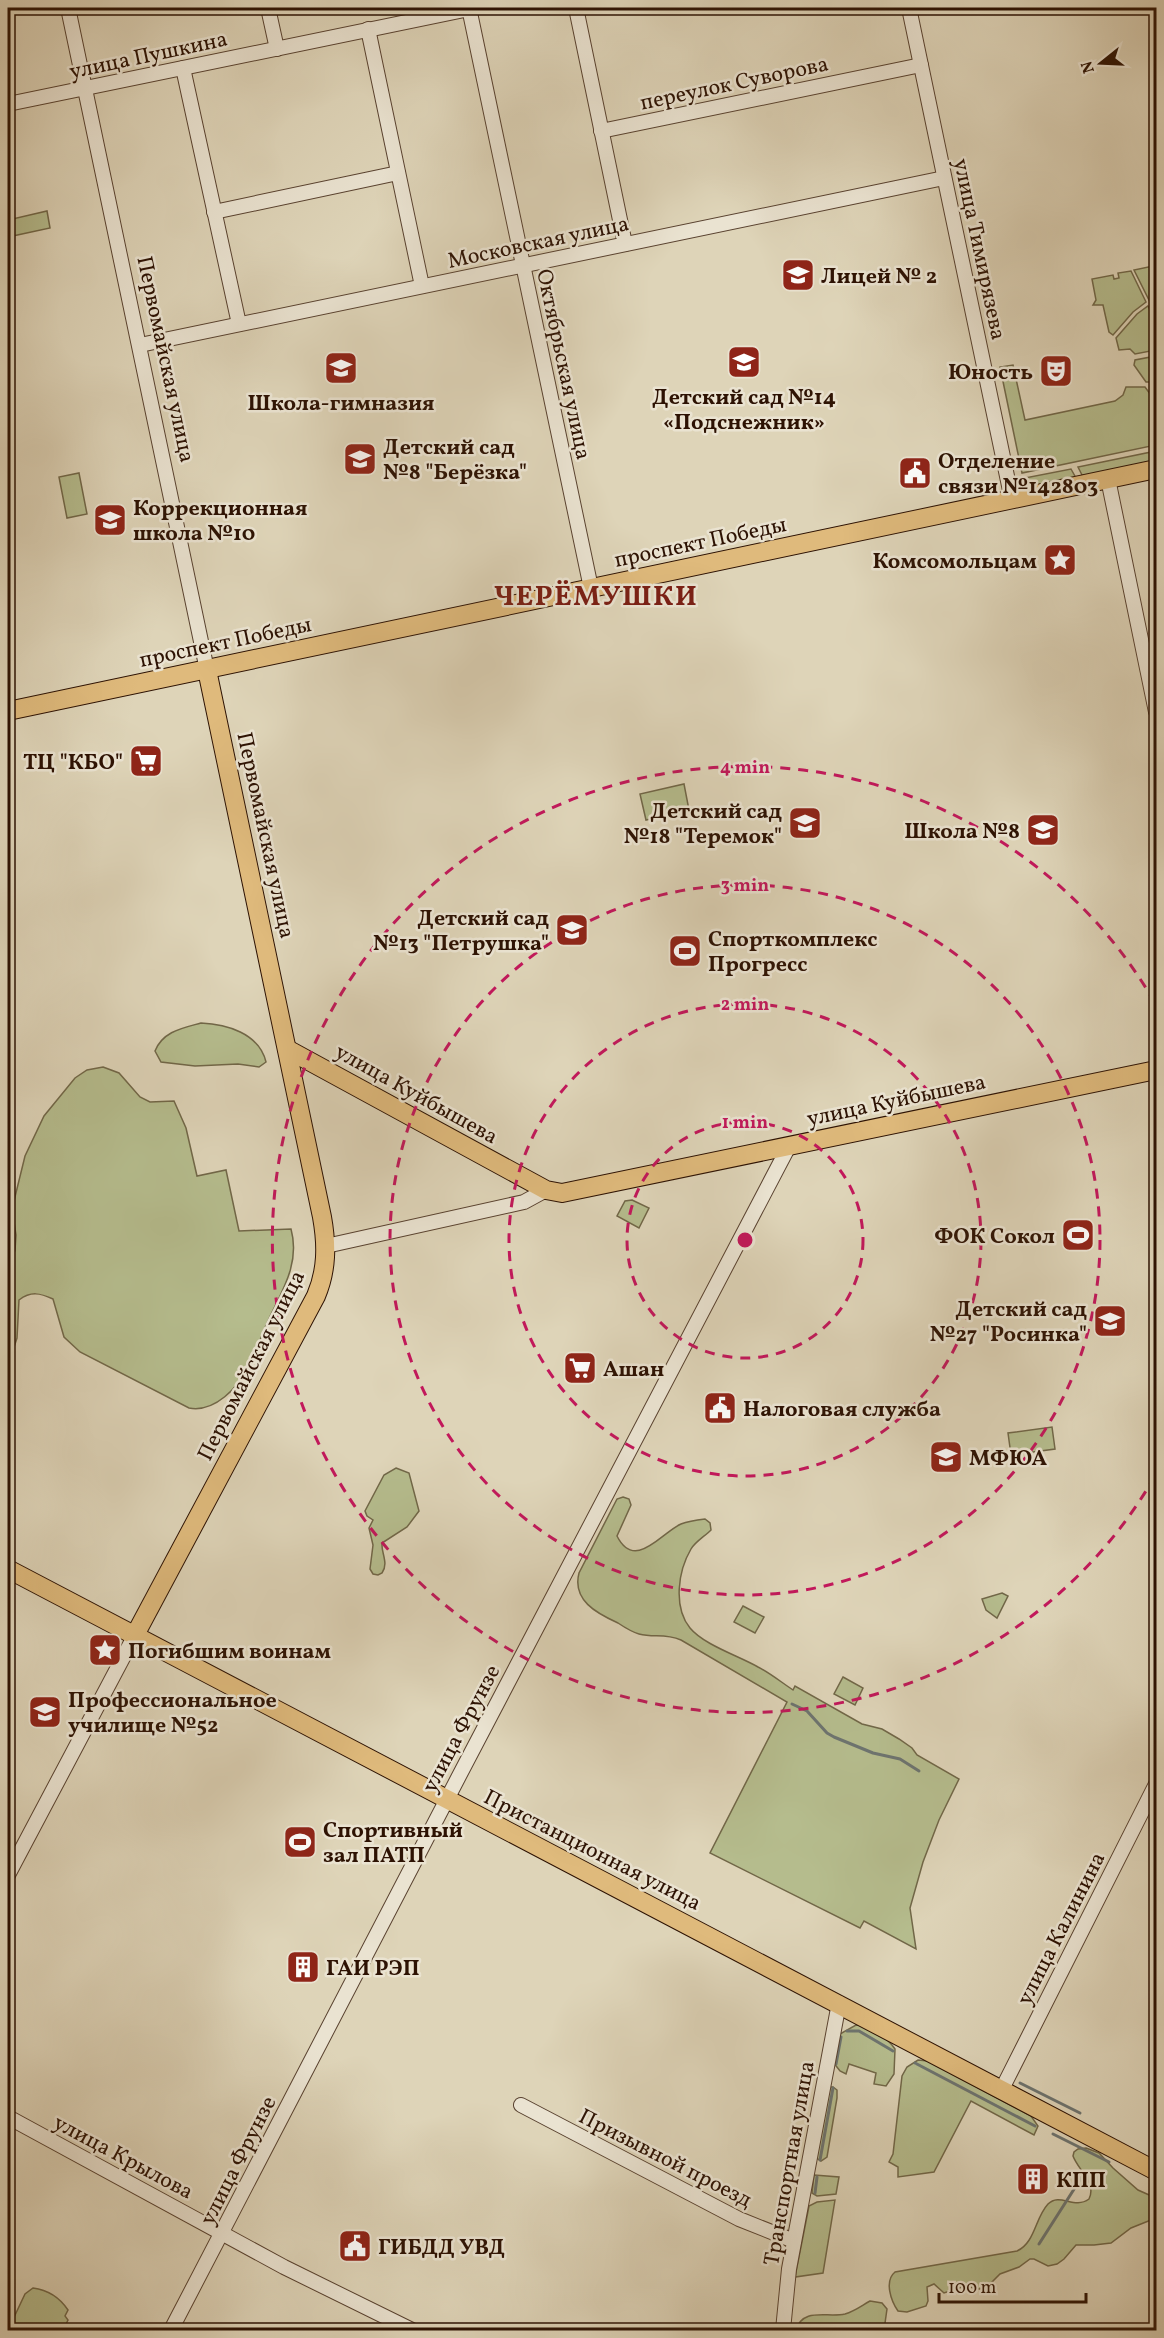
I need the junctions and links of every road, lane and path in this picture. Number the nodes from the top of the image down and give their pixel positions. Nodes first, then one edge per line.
1 (68, 8) edge
2 (268, 8) edge
3 (471, 8) edge
4 (576, 8) edge
5 (909, 8) edge
6 (368, 30) junction
7 (276, 49) junction
8 (921, 65) junction
9 (183, 68) junction
10 (85, 88) junction
11 (8, 104) edge
12 (601, 131) junction
13 (398, 173) junction
14 (944, 177) junction
15 (214, 212) junction
16 (625, 244) junction
17 (522, 266) junction
18 (422, 286) junction
19 (239, 324) junction
20 (140, 345) junction
21 (1156, 469) edge
22 (1108, 479) junction
23 (1012, 500) junction
24 (591, 588) junction
25 (207, 670) junction
26 (8, 711) edge
27 (1156, 712) edge
28 (287, 1048) junction
29 (1156, 1070) edge
30 (789, 1146) junction
31 (546, 1190) junction
32 (326, 1246) junction
33 (8, 1569) edge
34 (135, 1635) junction
35 (1156, 1784) edge
36 (446, 1799) junction
37 (8, 1875) edge
38 (838, 2004) junction
39 (1001, 2091) junction
40 (521, 2105) dead end
41 (8, 2117) edge
42 (1156, 2171) edge
43 (222, 2234) junction
44 (794, 2241) junction
45 (171, 2331) edge
46 (412, 2331) edge
47 (783, 2331) edge

1 - 10 street, Первомайская улица
2 - 7 street
3 - 6 street, улица Пушкина
3 - 17 street, Октябрьская улица
4 - 12 street
5 - 8 street, улица Тимирязева
6 - 7 street, улица Пушкина
6 - 13 street
7 - 9 street, улица Пушкина
8 - 12 street, переулок Суворова
8 - 14 street, улица Тимирязева
9 - 10 street, улица Пушкина
9 - 15 street
10 - 11 street, улица Пушкина
10 - 20 street, Первомайская улица
12 - 16 street
13 - 15 street
13 - 18 street
14 - 16 street, Московская улица
14 - 23 street, улица Тимирязева
15 - 19 street
16 - 17 street, Московская улица
17 - 18 street, Московская улица
17 - 24 street, Октябрьская улица
18 - 19 street, Московская улица
19 - 20 street, Московская улица
20 - 25 street, Первомайская улица
21 - 22 main road, проспект Победы
22 - 23 main road, проспект Победы
22 - 27 street
23 - 24 main road, проспект Победы
24 - 25 main road, проспект Победы
25 - 26 main road, проспект Победы
25 - 28 main road, Первомайская улица
28 - 31 main road, улица Куйбышева
28 - 32 main road, Первомайская улица
29 - 30 main road, улица Куйбышева
30 - 31 main road, улица Куйбышева
30 - 36 street, улица Фрунзе
31 - 32 street
32 - 34 main road, Первомайская улица
33 - 34 main road, Пристанционная улица
34 - 36 main road, Пристанционная улица
34 - 37 street
35 - 39 street, улица Калинина
36 - 38 main road, Пристанционная улица
36 - 43 street, улица Фрунзе
38 - 39 main road, Пристанционная улица
38 - 44 street, Транспортная улица
39 - 42 main road, Пристанционная улица
40 - 44 street, Призывной проезд
41 - 43 street, улица Крылова
43 - 45 street, улица Фрунзе
43 - 46 street, улица Крылова
44 - 47 street, Транспортная улица

